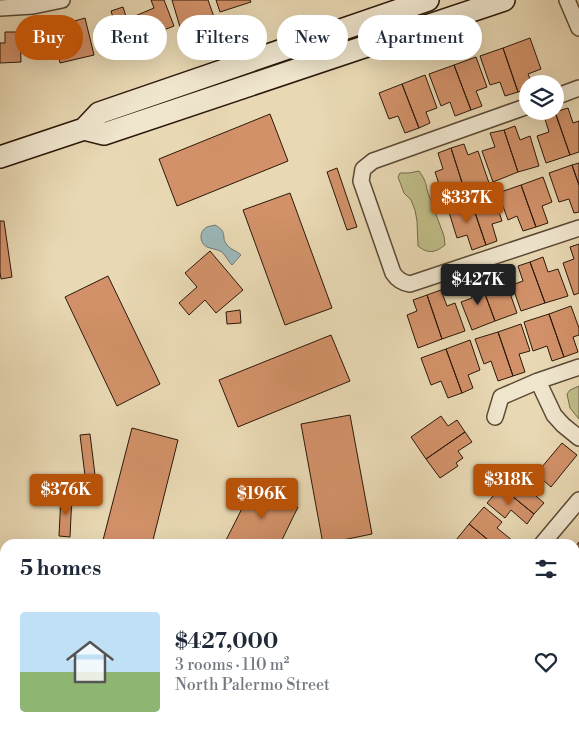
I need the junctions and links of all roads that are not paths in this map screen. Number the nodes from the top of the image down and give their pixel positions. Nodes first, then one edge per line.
1 (62, 0) edge
2 (428, 0) edge
3 (504, 0) edge
4 (567, 0) edge
5 (33, 3) edge
6 (0, 8) edge
7 (579, 28) edge
8 (579, 88) edge
9 (564, 94) edge
10 (519, 109) edge
11 (84, 129) junction
12 (0, 156) edge
13 (579, 228) edge
14 (579, 368) edge
15 (538, 381) junction
16 (495, 417) dead end
17 (579, 438) edge
18 (579, 500) edge
19 (546, 539) edge

1 - 5 street
2 - 11 street
3 - 11 street
4 - 7 street
5 - 6 street
8 - 9 street
10 - 13 street
11 - 12 street
14 - 15 street
15 - 16 street
15 - 17 street
18 - 19 street

